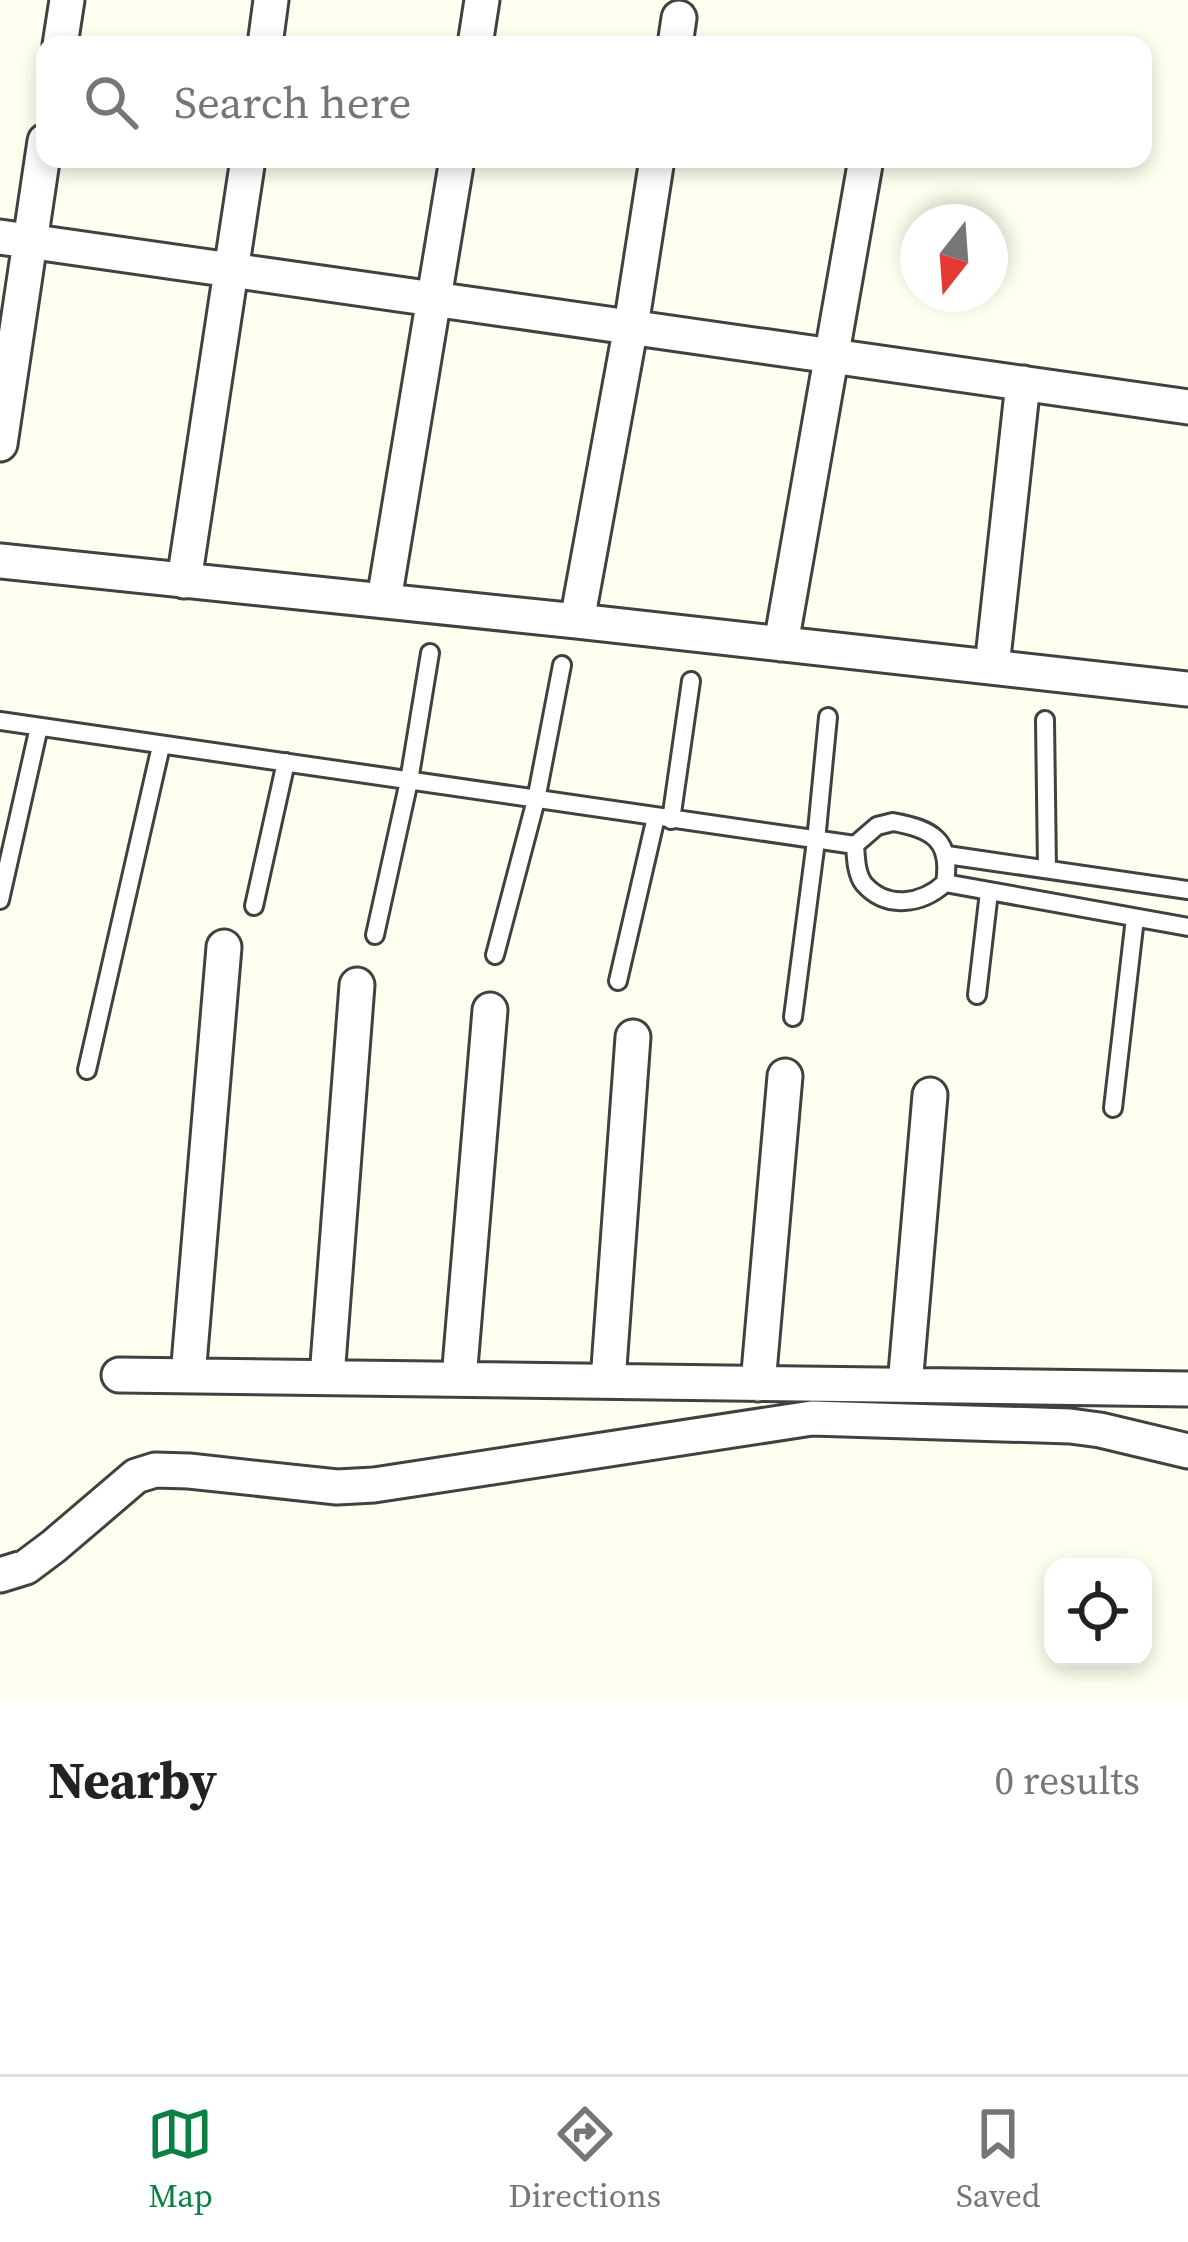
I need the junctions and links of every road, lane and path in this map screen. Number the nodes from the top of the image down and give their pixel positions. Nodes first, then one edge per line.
1 (67, 0) edge
2 (271, 0) edge
3 (482, 0) edge
4 (61, 36) edge
5 (266, 36) edge
6 (476, 36) edge
7 (37, 168) edge
8 (247, 168) edge
9 (457, 168) edge
10 (656, 168) edge
11 (864, 168) edge
12 (15, 239) edge
13 (232, 270) junction
14 (436, 298) junction
15 (631, 326) junction
16 (832, 355) junction
17 (1023, 383) junction
18 (1188, 407) edge
19 (0, 444) edge
20 (0, 561) edge
21 (184, 581) junction
22 (384, 600) junction
23 (577, 621) junction
24 (782, 644) junction
25 (430, 653) dead end
26 (562, 665) dead end
27 (992, 667) junction
28 (692, 681) dead end
29 (1188, 689) edge
30 (828, 717) dead end
31 (1045, 720) dead end
32 (0, 721) edge
33 (39, 727) junction
34 (161, 746) junction
35 (286, 763) junction
36 (409, 781) junction
37 (536, 800) junction
38 (663, 819) junction
39 (816, 842) junction
40 (855, 845) junction
41 (947, 855) junction
42 (1047, 869) junction
43 (944, 883) junction
44 (1188, 890) edge
45 (989, 892) junction
46 (0, 900) edge
47 (254, 906) dead end
48 (1135, 918) junction
49 (1188, 927) edge
50 (375, 935) dead end
51 (224, 947) dead end
52 (495, 955) dead end
53 (618, 981) dead end
54 (357, 985) dead end
55 (977, 995) dead end
56 (490, 1010) dead end
57 (793, 1018) dead end
58 (633, 1037) dead end
59 (87, 1070) dead end
60 (785, 1076) dead end
61 (930, 1095) dead end
62 (1113, 1108) dead end
63 (119, 1375) dead end
64 (188, 1376) junction
65 (327, 1378) junction
66 (459, 1379) junction
67 (608, 1381) junction
68 (758, 1384) junction
69 (905, 1385) junction
70 (1188, 1389) edge
71 (1188, 1451) edge
72 (0, 1575) edge

1 - 4 street
2 - 5 street
3 - 6 street
7 - 12 street
8 - 13 street
9 - 14 street
10 - 15 street
11 - 16 street
12 - 13 street
12 - 19 street
13 - 14 street
13 - 21 street
14 - 15 street
14 - 22 street
15 - 16 street
15 - 23 street
16 - 17 street
16 - 24 street
17 - 18 street
17 - 27 street
20 - 21 street
21 - 22 street
22 - 23 street
23 - 24 street
24 - 27 street
25 - 36 lane
26 - 37 lane
27 - 29 street
28 - 38 lane
30 - 39 lane
31 - 42 lane
32 - 33 lane
33 - 34 lane
33 - 46 lane
34 - 35 lane
34 - 59 lane
35 - 36 lane
35 - 47 lane
36 - 37 lane
36 - 50 lane
37 - 38 lane
37 - 52 lane
38 - 39 lane
38 - 53 lane
39 - 40 lane
39 - 57 lane
40 - 41 lane
40 - 43 lane
41 - 42 lane
41 - 43 lane
42 - 44 lane
43 - 45 lane
45 - 48 lane
45 - 55 lane
48 - 49 lane
48 - 62 lane
51 - 64 street
54 - 65 street
56 - 66 street
58 - 67 street
60 - 68 street
61 - 69 street
63 - 64 street
64 - 65 street
65 - 66 street
66 - 67 street
67 - 68 street
68 - 69 street
69 - 70 street
71 - 72 street

